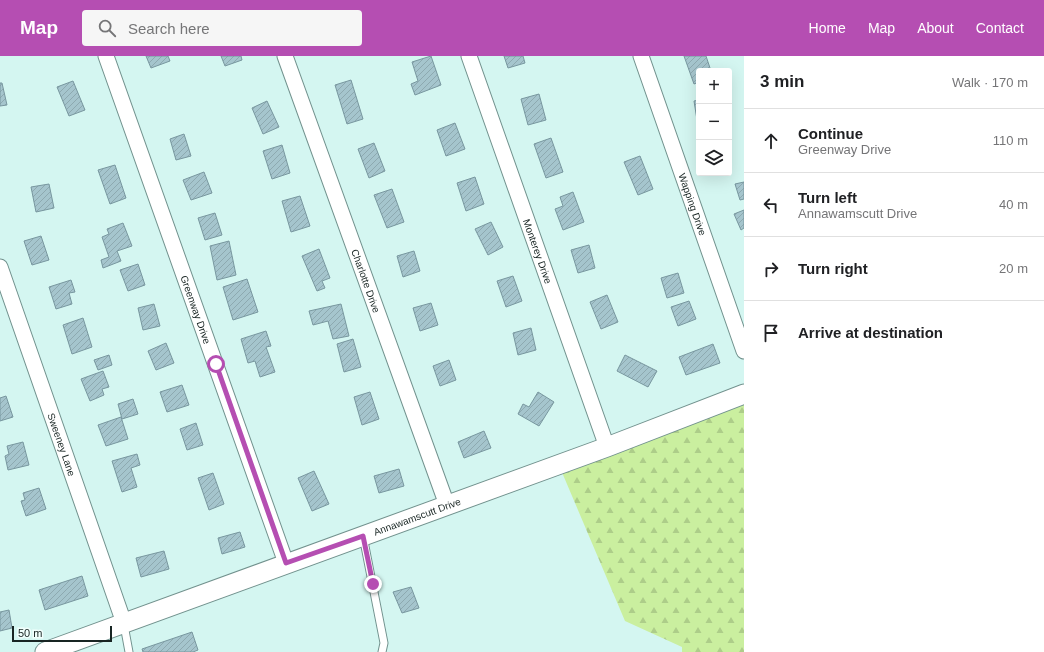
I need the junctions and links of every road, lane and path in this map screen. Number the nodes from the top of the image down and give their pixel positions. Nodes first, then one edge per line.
1 (106, 56) edge
2 (285, 56) edge
3 (469, 56) edge
4 (641, 56) edge
5 (0, 267) edge
6 (744, 351) edge
7 (744, 394) edge
8 (607, 447) junction
9 (447, 505) junction
10 (363, 536) junction
11 (286, 563) junction
12 (124, 623) junction
13 (45, 652) edge
14 (129, 652) edge
15 (382, 652) edge

1 - 11 street, Greenway Drive
2 - 9 street, Charlotte Drive
3 - 8 street, Monterey Drive
4 - 6 street, Wapping Drive
5 - 12 street, Sweeney Lane
7 - 8 street, Annawamscutt Drive
8 - 9 street, Annawamscutt Drive
9 - 10 street, Annawamscutt Drive
10 - 11 street, Annawamscutt Drive
10 - 15 lane
11 - 12 street, Annawamscutt Drive
12 - 13 street, Annawamscutt Drive
12 - 14 lane

